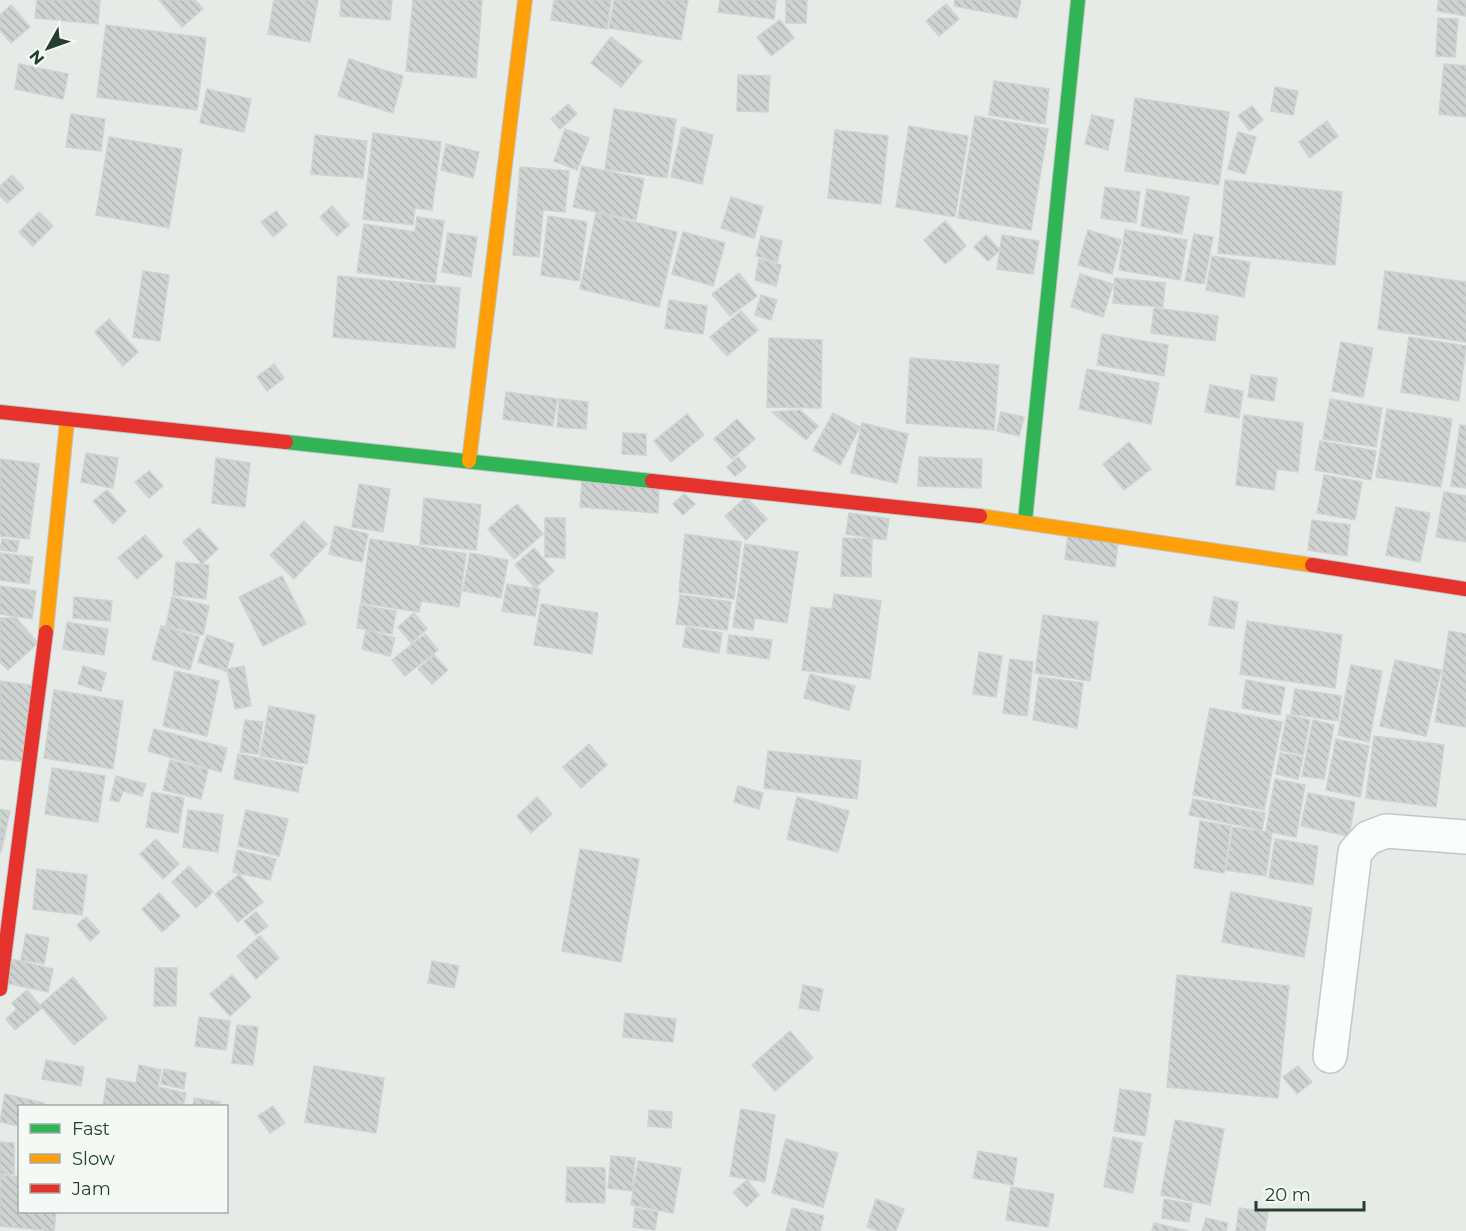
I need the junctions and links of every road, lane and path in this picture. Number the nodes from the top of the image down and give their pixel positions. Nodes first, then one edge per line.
1 (525, 0) edge
2 (1078, 0) edge
3 (0, 412) edge
4 (67, 421) junction
5 (470, 461) junction
6 (1025, 521) junction
7 (1466, 589) edge
8 (1466, 837) edge
9 (0, 989) edge
10 (1330, 1056) dead end

1 - 5 street
2 - 6 street
3 - 4 street
4 - 5 street
4 - 9 street
5 - 6 street
6 - 7 street
8 - 10 street

